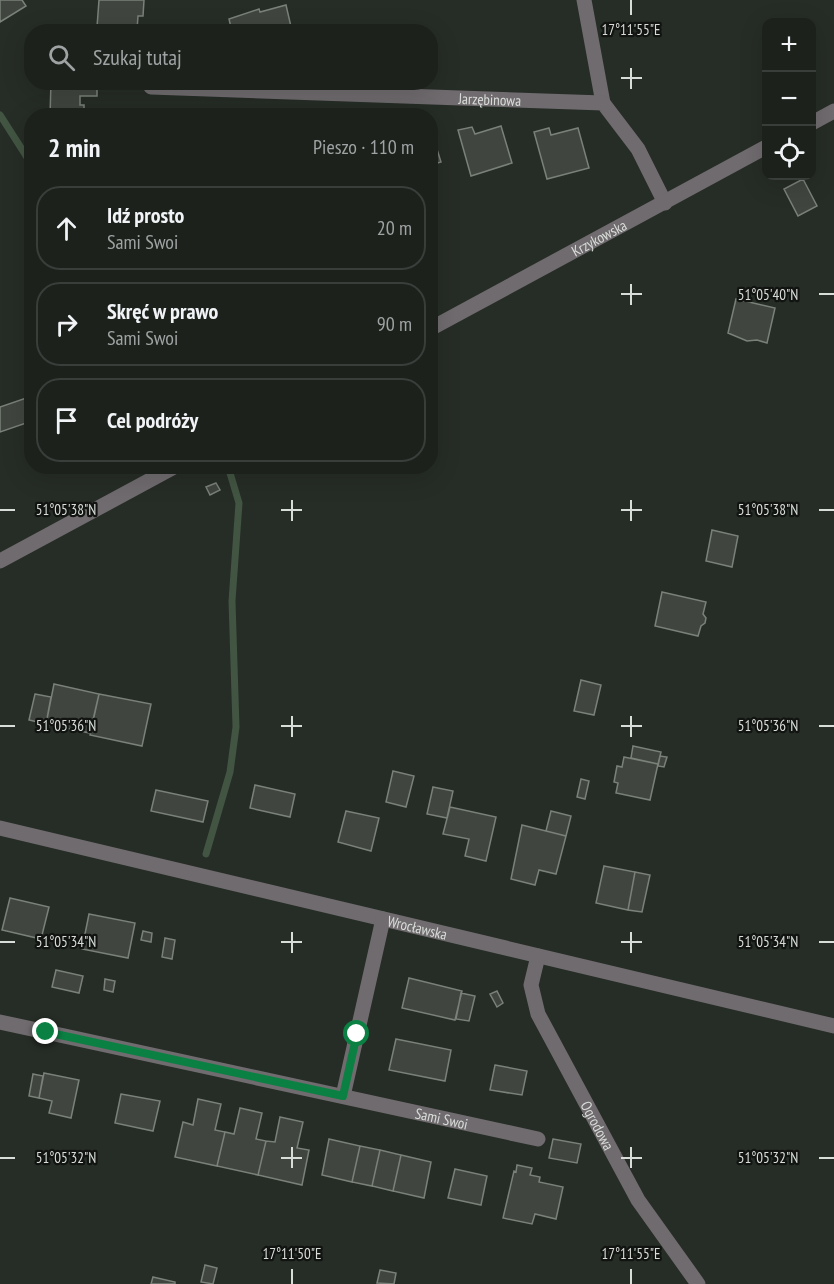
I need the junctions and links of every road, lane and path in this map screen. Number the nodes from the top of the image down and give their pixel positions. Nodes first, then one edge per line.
1 (584, 0) edge
2 (237, 90) edge
3 (603, 103) junction
4 (834, 111) edge
5 (816, 121) edge
6 (762, 149) edge
7 (665, 203) junction
8 (438, 325) edge
9 (161, 474) edge
10 (2, 556) edge
11 (0, 828) edge
12 (383, 919) junction
13 (538, 956) junction
14 (0, 1022) edge
15 (834, 1026) edge
16 (343, 1096) junction
17 (538, 1139) dead end
18 (698, 1284) edge

1 - 3 street
2 - 3 street, Jarzębinowa
3 - 7 street
4 - 5 street
6 - 7 street, Krzykowska
7 - 8 street, Krzykowska
9 - 10 street
11 - 12 street, Wrocławska
12 - 13 street, Wrocławska
12 - 16 street
13 - 15 street, Wrocławska
13 - 18 street, Ogrodowa
14 - 16 street, Sami Swoi
16 - 17 street, Sami Swoi

